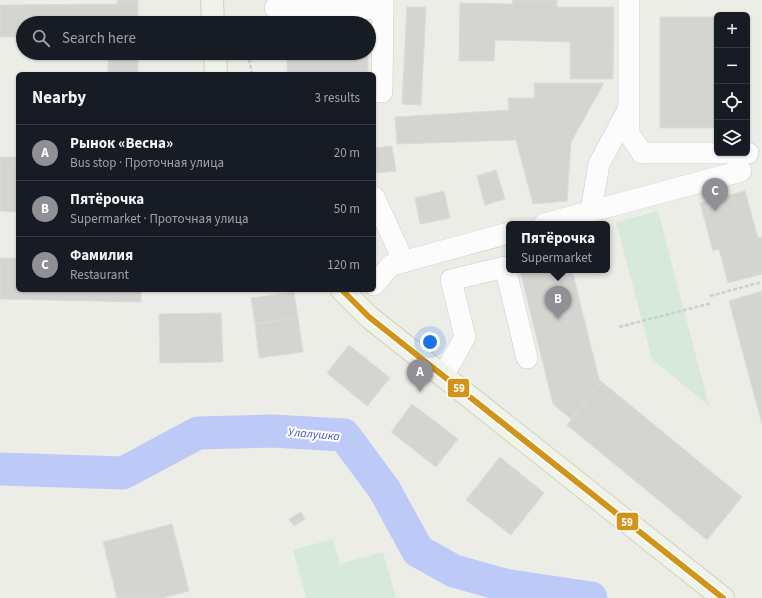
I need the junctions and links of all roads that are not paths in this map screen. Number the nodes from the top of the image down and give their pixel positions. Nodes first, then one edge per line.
1 (212, 0) edge
2 (629, 0) edge
3 (383, 4) edge
4 (275, 8) dead end
5 (213, 16) edge
6 (215, 60) edge
7 (216, 72) edge
8 (376, 92) edge
9 (629, 108) junction
10 (744, 162) edge
11 (376, 201) edge
12 (591, 211) junction
13 (555, 221) edge
14 (506, 234) edge
15 (404, 262) junction
16 (506, 271) edge
17 (506, 273) edge
18 (376, 283) edge
19 (347, 292) edge
20 (363, 298) edge
21 (527, 358) dead end
22 (443, 376) junction
23 (723, 598) edge

1 - 5 main road
2 - 9 lane
3 - 4 lane
3 - 8 lane
6 - 7 main road
9 - 10 lane
9 - 12 lane
10 - 12 lane
11 - 15 lane
12 - 13 lane
14 - 15 lane
15 - 18 lane
16 - 22 lane
17 - 21 lane
19 - 20 main road
20 - 22 main road
22 - 23 main road

